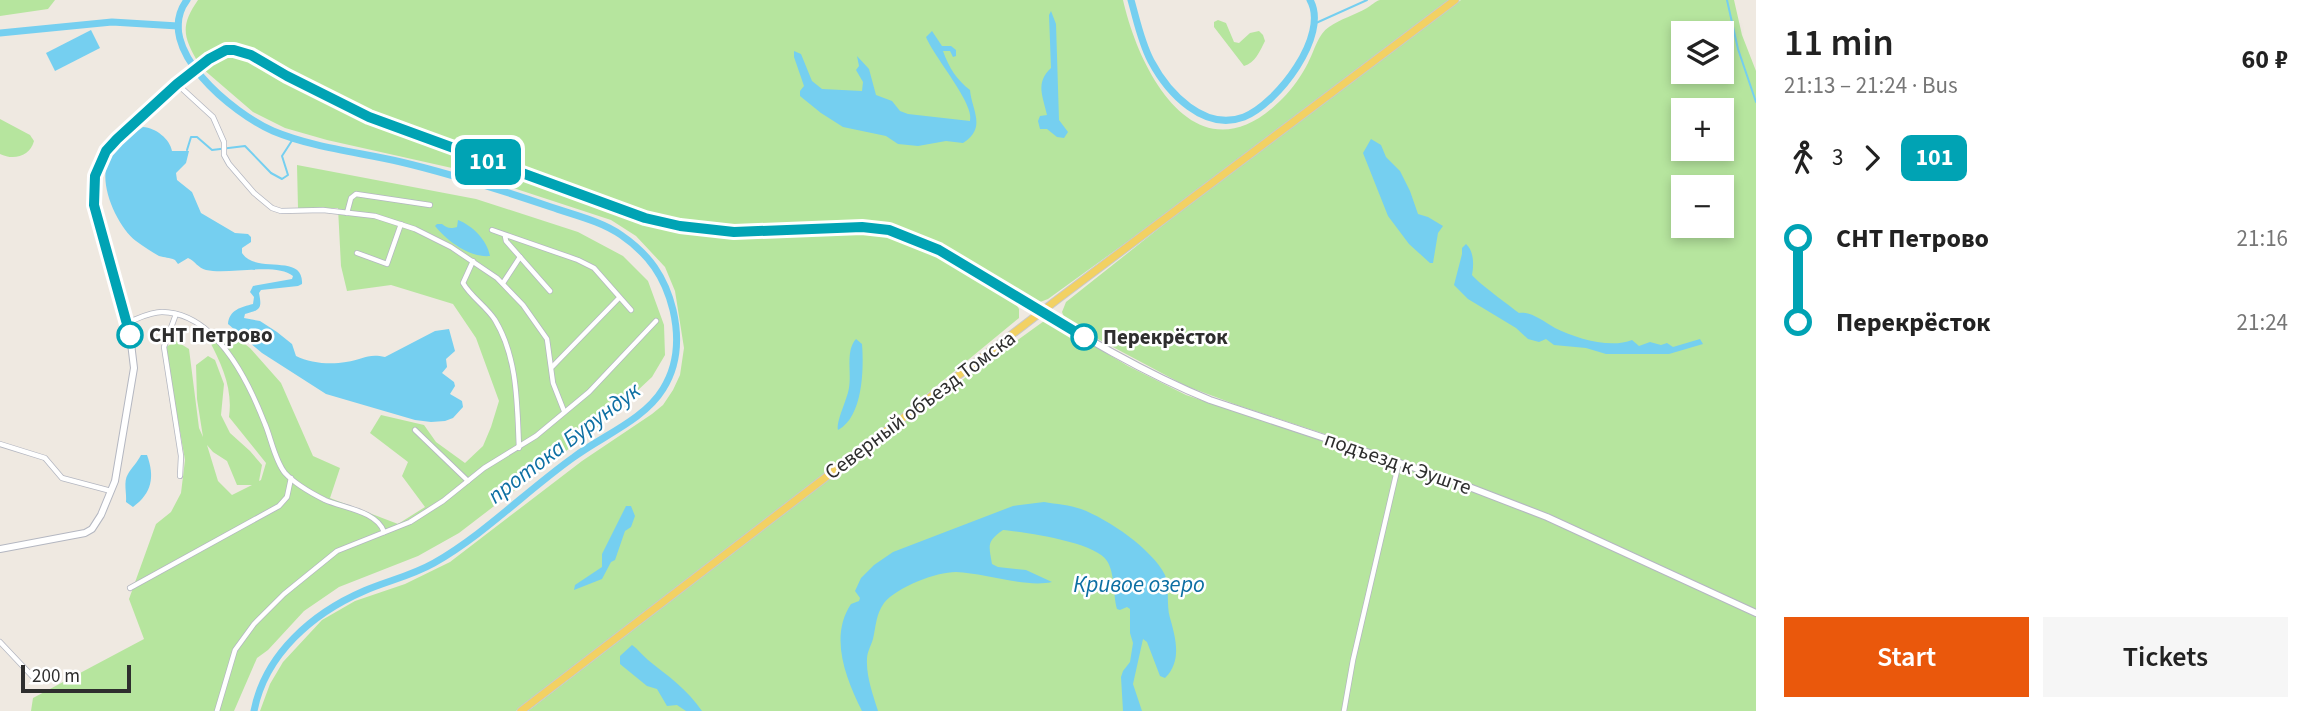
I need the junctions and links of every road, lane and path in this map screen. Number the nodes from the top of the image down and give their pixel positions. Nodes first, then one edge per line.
1 (1455, 0) edge
2 (177, 84) junction
3 (430, 205) dead end
4 (347, 213) junction
5 (401, 224) junction
6 (492, 230) dead end
7 (505, 235) junction
8 (357, 253) dead end
9 (520, 257) junction
10 (473, 261) junction
11 (503, 283) junction
12 (550, 292) dead end
13 (619, 298) junction
14 (631, 310) dead end
15 (1042, 312) junction
16 (176, 314) junction
17 (656, 321) dead end
18 (127, 323) junction
19 (552, 367) junction
20 (564, 411) junction
21 (415, 430) dead end
22 (0, 444) edge
23 (519, 448) junction
24 (1399, 461) junction
25 (180, 476) dead end
26 (291, 478) junction
27 (468, 481) junction
28 (112, 491) junction
29 (384, 532) junction
30 (0, 549) edge
31 (130, 588) dead end
32 (1756, 613) edge
33 (0, 642) edge
34 (33, 677) dead end
35 (218, 711) edge
36 (521, 711) edge
37 (1344, 711) edge

1 - 15 main road, Северный объезд Томска
2 - 4 street
2 - 15 street, подъезд к Эуште
2 - 18 street
3 - 4 street
4 - 5 street
5 - 8 street
5 - 10 street
6 - 7 street
7 - 9 street
7 - 13 street
9 - 11 street
9 - 12 street
10 - 11 street
10 - 23 street
11 - 19 street
13 - 14 street
13 - 19 street
15 - 24 street, подъезд к Эуште
15 - 36 main road, Северный объезд Томска
16 - 18 street
16 - 25 street
16 - 26 street
17 - 20 street
18 - 28 street
19 - 20 street
20 - 23 street
21 - 27 street
22 - 28 street
23 - 27 street
24 - 32 street, подъезд к Эуште
24 - 37 street
26 - 29 street
26 - 31 street
27 - 29 street
28 - 30 street
29 - 35 street
33 - 34 street

